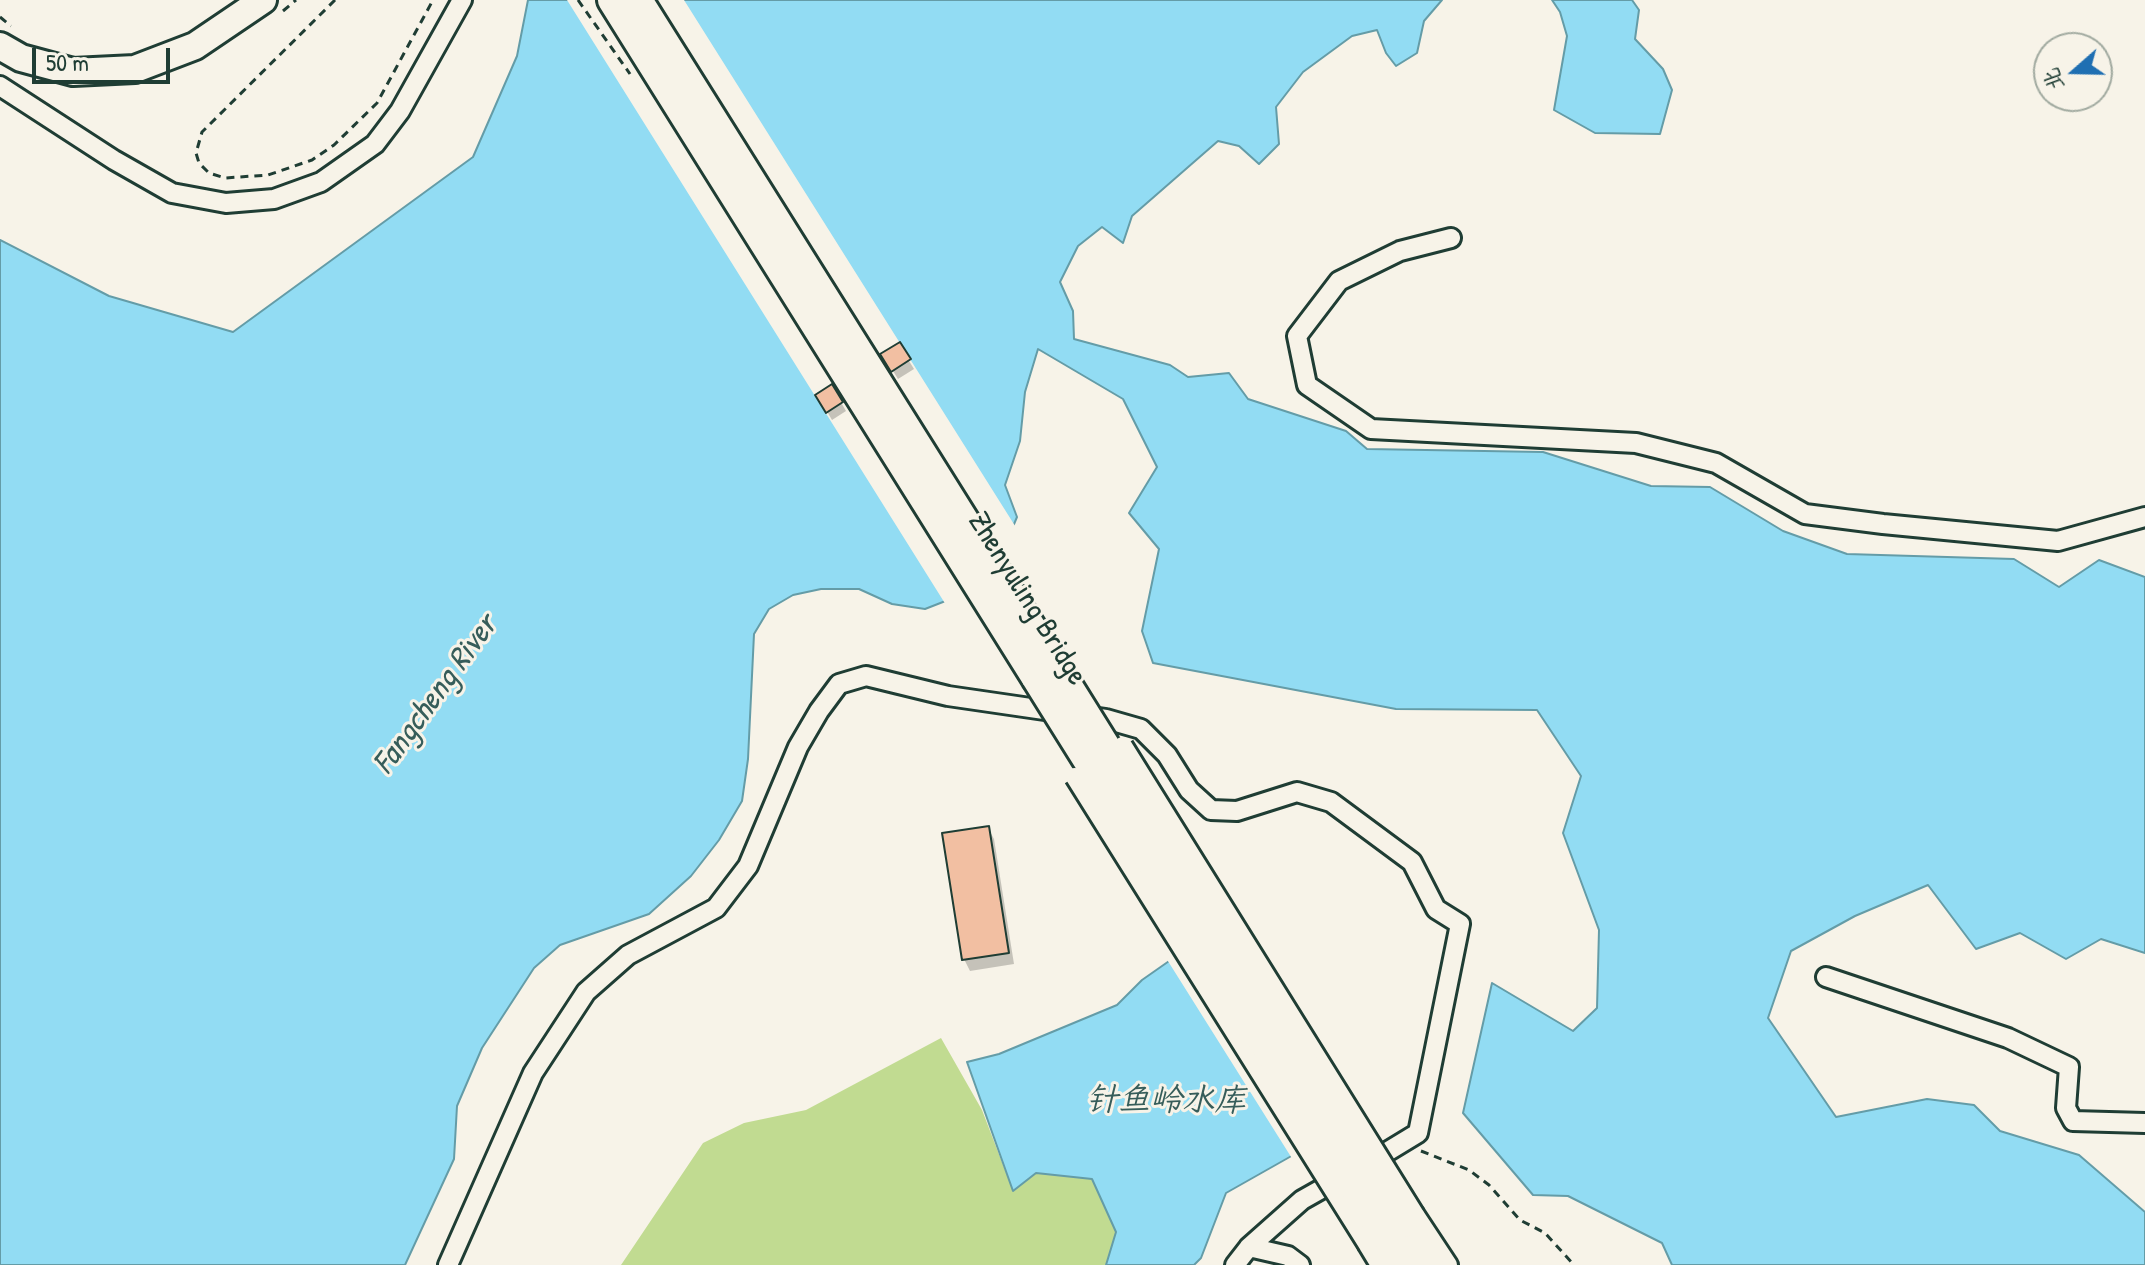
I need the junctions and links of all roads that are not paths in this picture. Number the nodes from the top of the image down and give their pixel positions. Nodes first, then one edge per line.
1 (263, 0) edge
2 (462, 0) edge
3 (612, 0) edge
4 (638, 0) edge
5 (9, 38) edge
6 (0, 86) edge
7 (1451, 238) dead end
8 (2145, 517) edge
9 (1123, 746) dead end
10 (1075, 777) dead end
11 (1826, 977) dead end
12 (2145, 1123) edge
13 (1392, 1229) junction
14 (1249, 1247) junction
15 (448, 1265) edge
16 (1235, 1265) edge
17 (1300, 1265) edge
18 (1380, 1265) edge
19 (1403, 1265) edge
20 (1429, 1265) edge
21 (1448, 1265) edge

1 - 5 main road
2 - 6 street
3 - 13 main road, Zhenyuling Bridge, bridge
4 - 13 main road, Zhenyuling Bridge, bridge
7 - 8 street
9 - 13 street, bridge
10 - 13 street, bridge
11 - 12 street
13 - 18 street
13 - 19 main road
13 - 20 main road
13 - 21 street
14 - 15 street
14 - 16 street
14 - 17 street

